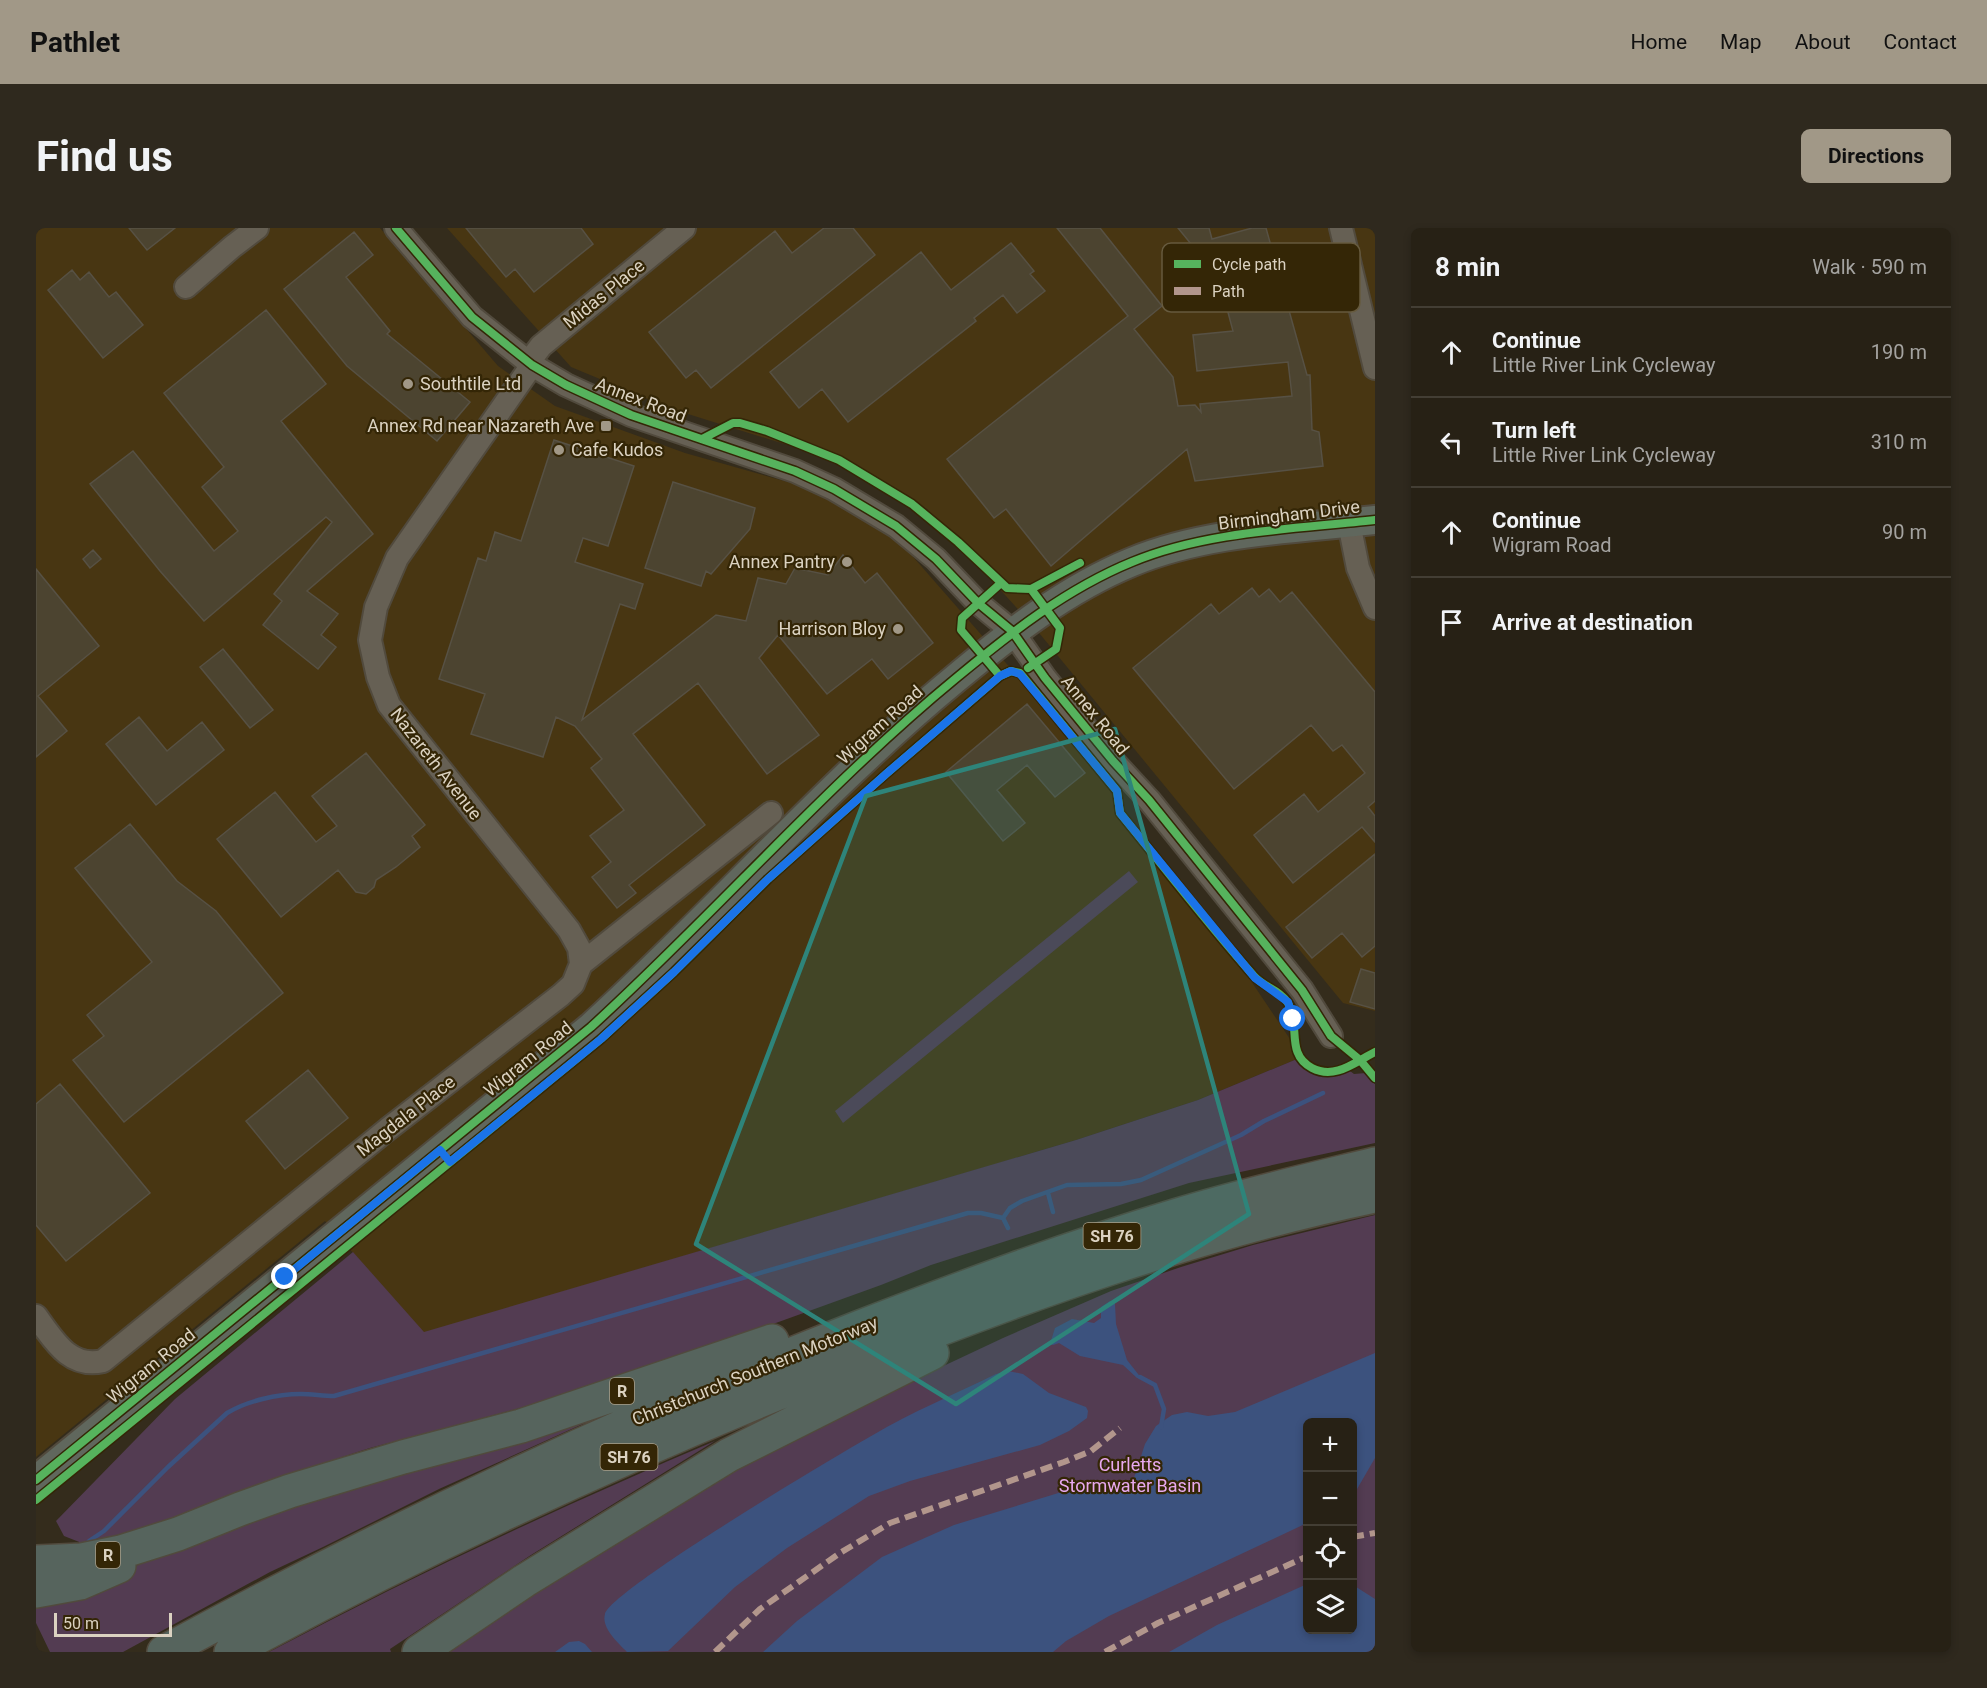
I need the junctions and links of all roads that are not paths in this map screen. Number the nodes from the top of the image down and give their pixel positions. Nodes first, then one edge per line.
1 (257, 228) edge
2 (396, 228) edge
3 (684, 228) edge
4 (1341, 228) edge
5 (1345, 243) edge
6 (186, 287) dead end
7 (1360, 306) edge
8 (530, 364) junction
9 (1375, 368) edge
10 (1362, 522) edge
11 (1375, 608) edge
12 (1012, 631) junction
13 (771, 813) dead end
14 (581, 964) junction
15 (1331, 1036) dead end
16 (1375, 1164) edge
17 (1375, 1196) edge
18 (1040, 1292) junction
19 (913, 1307) junction
20 (36, 1316) edge
21 (36, 1480) edge
22 (178, 1534) junction
23 (36, 1562) edge
24 (36, 1591) edge
25 (164, 1652) edge
26 (231, 1652) edge
27 (419, 1652) edge

1 - 6 street
2 - 8 street, Annex Road
3 - 8 street, Midas Place
4 - 5 street
7 - 9 street
8 - 12 street, Annex Road
8 - 14 street, Nazareth Avenue
10 - 11 street
10 - 12 main road, Birmingham Drive
12 - 15 street, Annex Road
12 - 21 main road, Wigram Road
13 - 14 street, Magdala Place
14 - 20 street, Magdala Place
16 - 19 highway, Christchurch Southern Motorway / SH 76
17 - 18 highway, Christchurch Southern Motorway / SH 76
18 - 26 highway, Christchurch Southern Motorway / SH 76
18 - 27 highway
19 - 22 highway, R
19 - 25 highway, Christchurch Southern Motorway / SH 76
22 - 23 highway, R
22 - 24 highway

